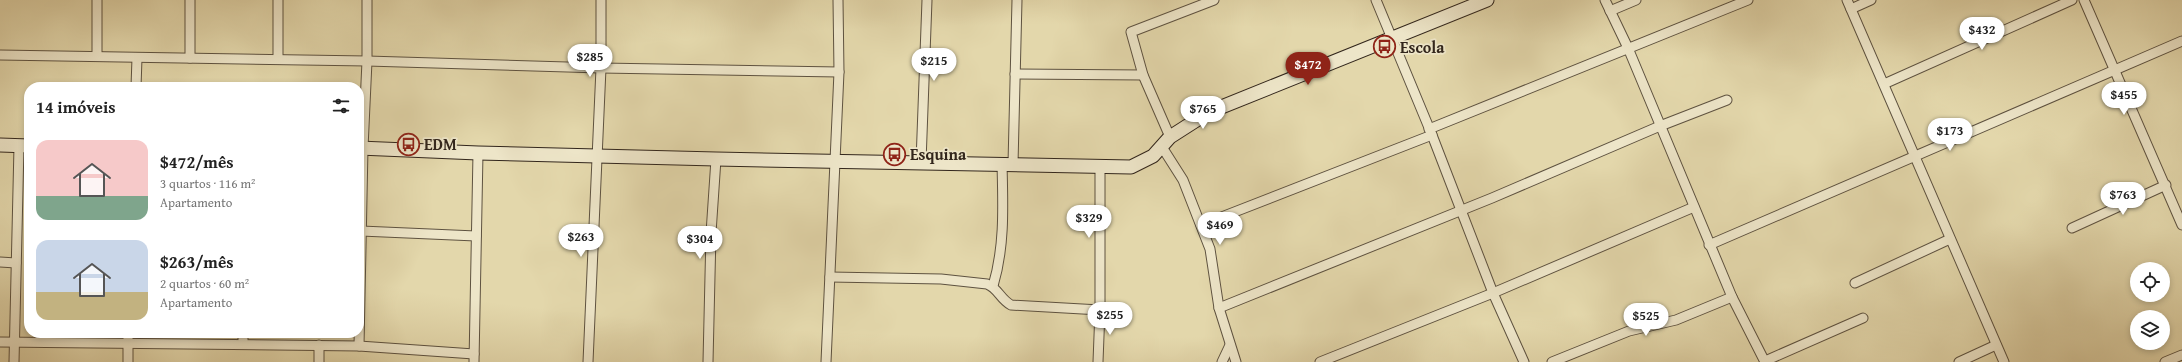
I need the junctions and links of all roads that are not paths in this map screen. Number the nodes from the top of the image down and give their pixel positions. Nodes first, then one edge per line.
1 (97, 0) edge
2 (190, 0) edge
3 (278, 0) edge
4 (367, 0) edge
5 (601, 0) edge
6 (838, 0) edge
7 (927, 0) edge
8 (1017, 0) edge
9 (1214, 0) edge
10 (1376, 0) edge
11 (1487, 0) edge
12 (1605, 0) edge
13 (1636, 0) edge
14 (1748, 0) edge
15 (1847, 0) edge
16 (1871, 0) edge
17 (2072, 0) edge
18 (2084, 0) edge
19 (1851, 9) junction
20 (1610, 11) junction
21 (1391, 38) junction
22 (2182, 40) edge
23 (1628, 48) junction
24 (0, 55) edge
25 (97, 55) junction
26 (137, 58) junction
27 (190, 58) junction
28 (278, 59) junction
29 (367, 60) junction
30 (601, 68) junction
31 (2115, 69) junction
32 (839, 72) junction
33 (1015, 74) junction
34 (1143, 75) junction
35 (136, 82) edge
36 (1884, 84) junction
37 (1727, 100) dead end
38 (364, 104) edge
39 (1660, 126) junction
40 (1431, 132) junction
41 (1170, 136) junction
42 (0, 145) edge
43 (24, 146) edge
44 (1162, 147) junction
45 (364, 148) edge
46 (478, 154) junction
47 (595, 156) junction
48 (1913, 156) junction
49 (716, 159) junction
50 (834, 162) junction
51 (921, 162) junction
52 (1007, 164) junction
53 (1100, 168) junction
54 (2166, 185) junction
55 (1694, 207) junction
56 (1461, 211) junction
57 (1201, 225) junction
58 (2182, 225) edge
59 (2072, 228) dead end
60 (364, 231) edge
61 (476, 236) junction
62 (1950, 239) junction
63 (1709, 245) junction
64 (0, 262) edge
65 (16, 263) junction
66 (830, 277) junction
67 (1855, 283) dead end
68 (993, 286) junction
69 (1493, 293) junction
70 (1732, 297) junction
71 (1219, 308) junction
72 (1100, 310) junction
73 (1863, 318) dead end
74 (128, 338) edge
75 (243, 338) edge
76 (359, 338) edge
77 (0, 342) edge
78 (15, 343) junction
79 (128, 344) junction
80 (243, 344) junction
81 (319, 345) junction
82 (1230, 345) junction
83 (1996, 345) junction
84 (359, 346) junction
85 (2182, 355) edge
86 (474, 358) edge
87 (1522, 360) edge
88 (14, 362) edge
89 (128, 362) edge
90 (319, 362) edge
91 (588, 362) edge
92 (708, 362) edge
93 (826, 362) edge
94 (1098, 362) edge
95 (1222, 362) edge
96 (1236, 362) edge
97 (1320, 362) edge
98 (1552, 362) edge
99 (1765, 362) edge
100 (1959, 362) edge
101 (2004, 362) edge
102 (2165, 362) edge

1 - 25 street
2 - 27 street
3 - 28 street
4 - 29 street
5 - 30 street
6 - 32 street
7 - 51 street
8 - 33 street
9 - 34 street
10 - 21 street
11 - 21 street
12 - 20 street
13 - 20 street
14 - 23 street
15 - 19 street
16 - 19 street
17 - 36 street
18 - 31 street
19 - 36 street
20 - 23 street
21 - 40 street
21 - 41 street
22 - 31 street
23 - 39 street
23 - 40 street
24 - 25 street
25 - 26 street
26 - 27 street
26 - 35 street
27 - 28 street
28 - 29 street
29 - 30 street
29 - 38 street
30 - 32 street
30 - 47 street
31 - 48 street
31 - 54 street
32 - 50 street
33 - 34 street
33 - 52 street
34 - 41 street
36 - 48 street
37 - 39 street
39 - 55 street
39 - 56 street
40 - 56 street
40 - 57 street
41 - 44 street
42 - 43 street
43 - 65 street
44 - 53 street
44 - 57 street
45 - 46 street
46 - 47 street
46 - 61 street
47 - 49 street
47 - 91 street
48 - 62 street
48 - 63 street
49 - 50 street
49 - 92 street
50 - 51 street
50 - 66 street
51 - 52 street
52 - 53 street
52 - 68 street
53 - 72 street
54 - 58 street
54 - 59 street
55 - 63 street
55 - 69 street
56 - 69 street
56 - 71 street
57 - 71 street
60 - 61 street
61 - 86 street
62 - 67 street
62 - 83 street
63 - 70 street
64 - 65 street
65 - 78 street
66 - 68 street
66 - 93 street
68 - 72 street
69 - 87 street
69 - 97 street
70 - 98 street
70 - 99 street
71 - 82 street
72 - 94 street
73 - 99 street
74 - 79 street
75 - 80 street
76 - 84 street
77 - 78 street
78 - 79 street
78 - 88 street
79 - 80 street
79 - 89 street
80 - 81 street
81 - 84 street
81 - 90 street
82 - 95 street
82 - 96 street
83 - 100 street
83 - 101 street
84 - 86 street
85 - 102 street

